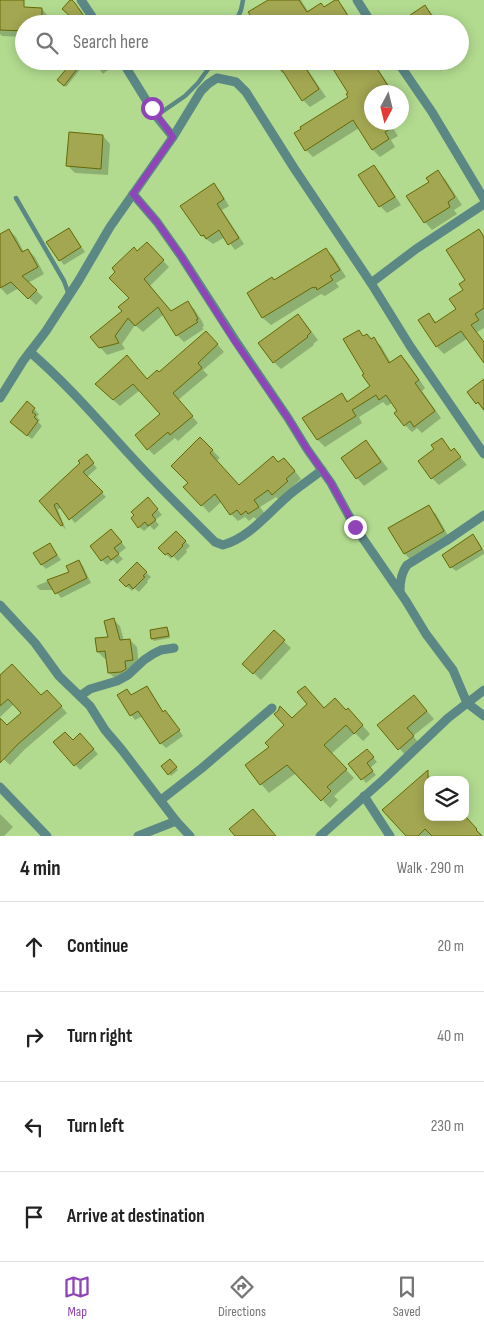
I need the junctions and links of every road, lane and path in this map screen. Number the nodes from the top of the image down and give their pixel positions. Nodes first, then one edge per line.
1 (81, 0) edge
2 (243, 0) edge
3 (357, 0) edge
4 (91, 15) edge
5 (239, 15) edge
6 (366, 15) edge
7 (128, 70) edge
8 (207, 70) edge
9 (403, 70) edge
10 (156, 116) junction
11 (173, 137) junction
12 (133, 194) junction
13 (16, 198) dead end
14 (484, 199) edge
15 (484, 204) edge
16 (371, 283) junction
17 (69, 295) junction
18 (30, 352) junction
19 (0, 398) edge
20 (484, 454) edge
21 (322, 470) junction
22 (484, 515) edge
23 (400, 591) junction
24 (0, 605) edge
25 (174, 648) dead end
26 (484, 690) edge
27 (80, 696) junction
28 (467, 703) junction
29 (272, 708) dead end
30 (484, 716) edge
31 (0, 787) edge
32 (364, 796) junction
33 (161, 800) junction
34 (176, 821) junction
35 (47, 836) edge
36 (138, 836) edge
37 (190, 836) edge
38 (320, 836) edge
39 (390, 836) edge

1 - 4 street
2 - 5 lane
3 - 6 street
7 - 10 street
8 - 10 lane
9 - 14 street
10 - 11 street
11 - 12 street
11 - 16 street
12 - 17 street
12 - 21 street
13 - 17 lane
15 - 16 street
16 - 20 street
17 - 18 street
18 - 19 street
18 - 21 street
21 - 23 street
22 - 23 street
23 - 28 street
24 - 27 street
25 - 27 street
26 - 28 street
27 - 33 street
28 - 30 street
28 - 32 street
29 - 33 street
31 - 35 street
32 - 38 street
32 - 39 street
33 - 34 street
34 - 36 street
34 - 37 street

